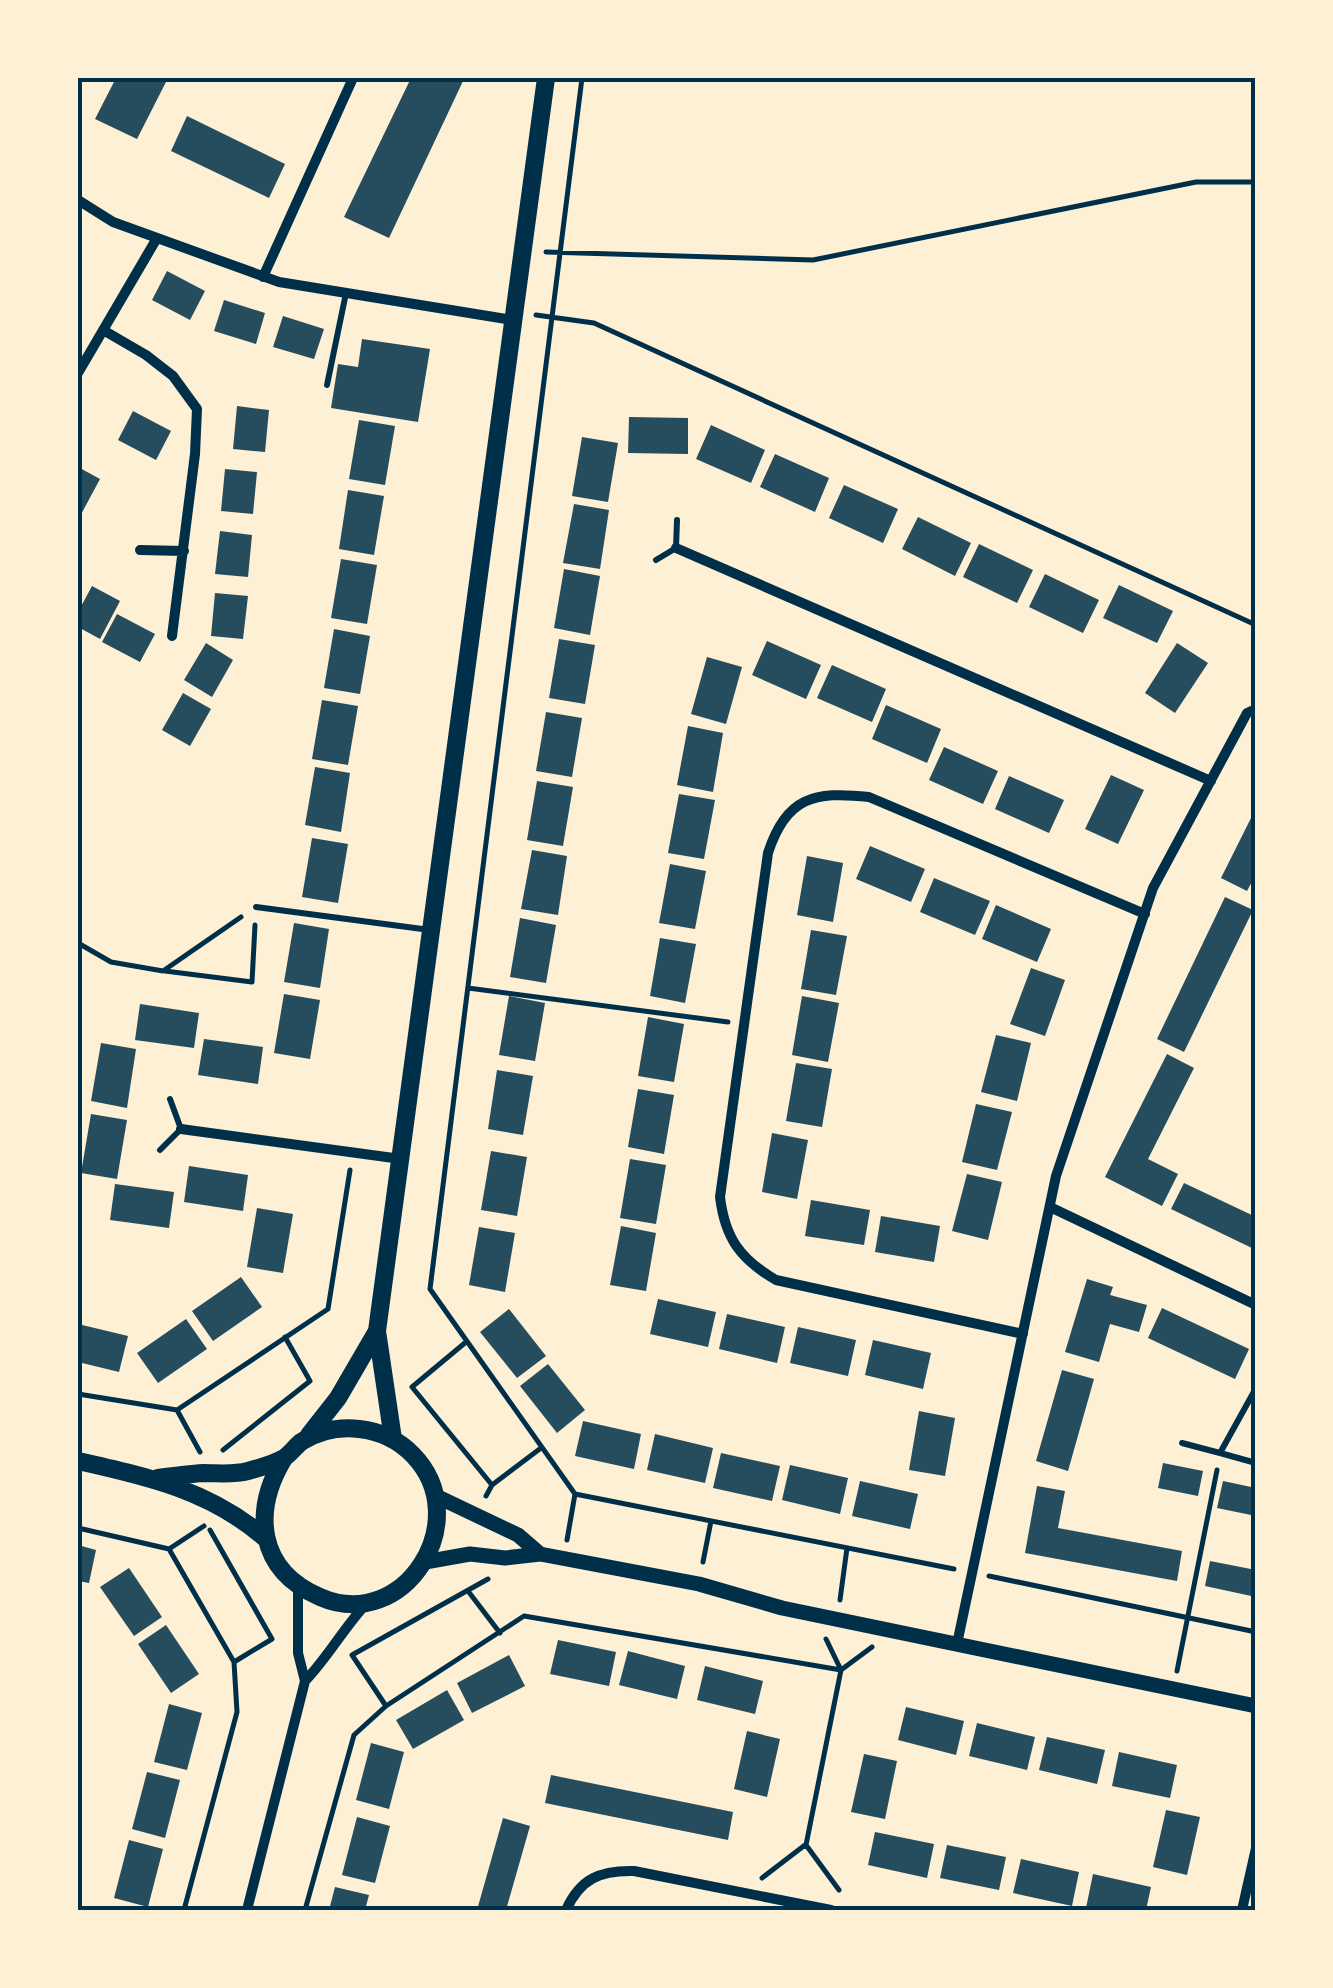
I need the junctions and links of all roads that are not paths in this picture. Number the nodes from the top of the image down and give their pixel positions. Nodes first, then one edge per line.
1 (353, 78) edge
2 (546, 78) edge
3 (78, 200) edge
4 (157, 238) junction
5 (264, 277) junction
6 (346, 293) junction
7 (512, 316) junction
8 (103, 330) junction
9 (78, 373) edge
10 (327, 385) dead end
11 (677, 520) dead end
12 (676, 548) junction
13 (140, 550) dead end
14 (184, 551) junction
15 (656, 560) dead end
16 (172, 636) dead end
17 (1256, 709) edge
18 (1211, 780) junction
19 (256, 907) road end
20 (1144, 914) junction
21 (432, 930) junction
22 (170, 1099) dead end
23 (181, 1130) junction
24 (160, 1150) dead end
25 (401, 1159) junction
26 (1050, 1207) junction
27 (1256, 1306) edge
28 (377, 1332) junction
29 (1023, 1334) junction
30 (1256, 1388) edge
31 (393, 1439) junction
32 (301, 1442) junction
33 (1182, 1443) dead end
34 (1220, 1453) junction
35 (284, 1458) junction
36 (78, 1461) edge
37 (1256, 1463) edge
38 (158, 1478) junction
39 (436, 1496) junction
40 (266, 1539) junction
41 (540, 1554) junction
42 (425, 1562) junction
43 (298, 1585) junction
44 (369, 1601) junction
45 (957, 1644) junction
46 (305, 1681) junction
47 (1256, 1706) edge
48 (1256, 1848) edge
49 (247, 1910) edge
50 (566, 1910) edge
51 (831, 1910) edge
52 (1242, 1910) edge

1 - 5 street
2 - 7 main road
3 - 4 street
4 - 5 street
4 - 8 street
5 - 6 street
6 - 7 street
6 - 10 lane
7 - 21 main road
8 - 9 street
8 - 14 street
11 - 12 lane
12 - 15 lane
12 - 18 street
13 - 14 street
14 - 16 street
17 - 18 street
18 - 20 street
19 - 21 lane
20 - 26 street
20 - 29 street
21 - 25 main road
22 - 23 lane
23 - 24 lane
23 - 25 street
25 - 28 main road
26 - 27 street
26 - 29 street
28 - 31 main road
28 - 32 main road
29 - 45 street
30 - 34 lane
31 - 32 main road
31 - 39 main road
32 - 35 main road
33 - 34 lane
34 - 37 lane
35 - 38 main road
35 - 40 main road
36 - 38 main road
38 - 40 main road
39 - 41 street
39 - 42 main road
40 - 43 main road
41 - 42 street
41 - 45 street
42 - 44 main road
43 - 44 main road
43 - 46 street
44 - 46 street
45 - 47 street
46 - 49 street
48 - 52 street
50 - 51 street

